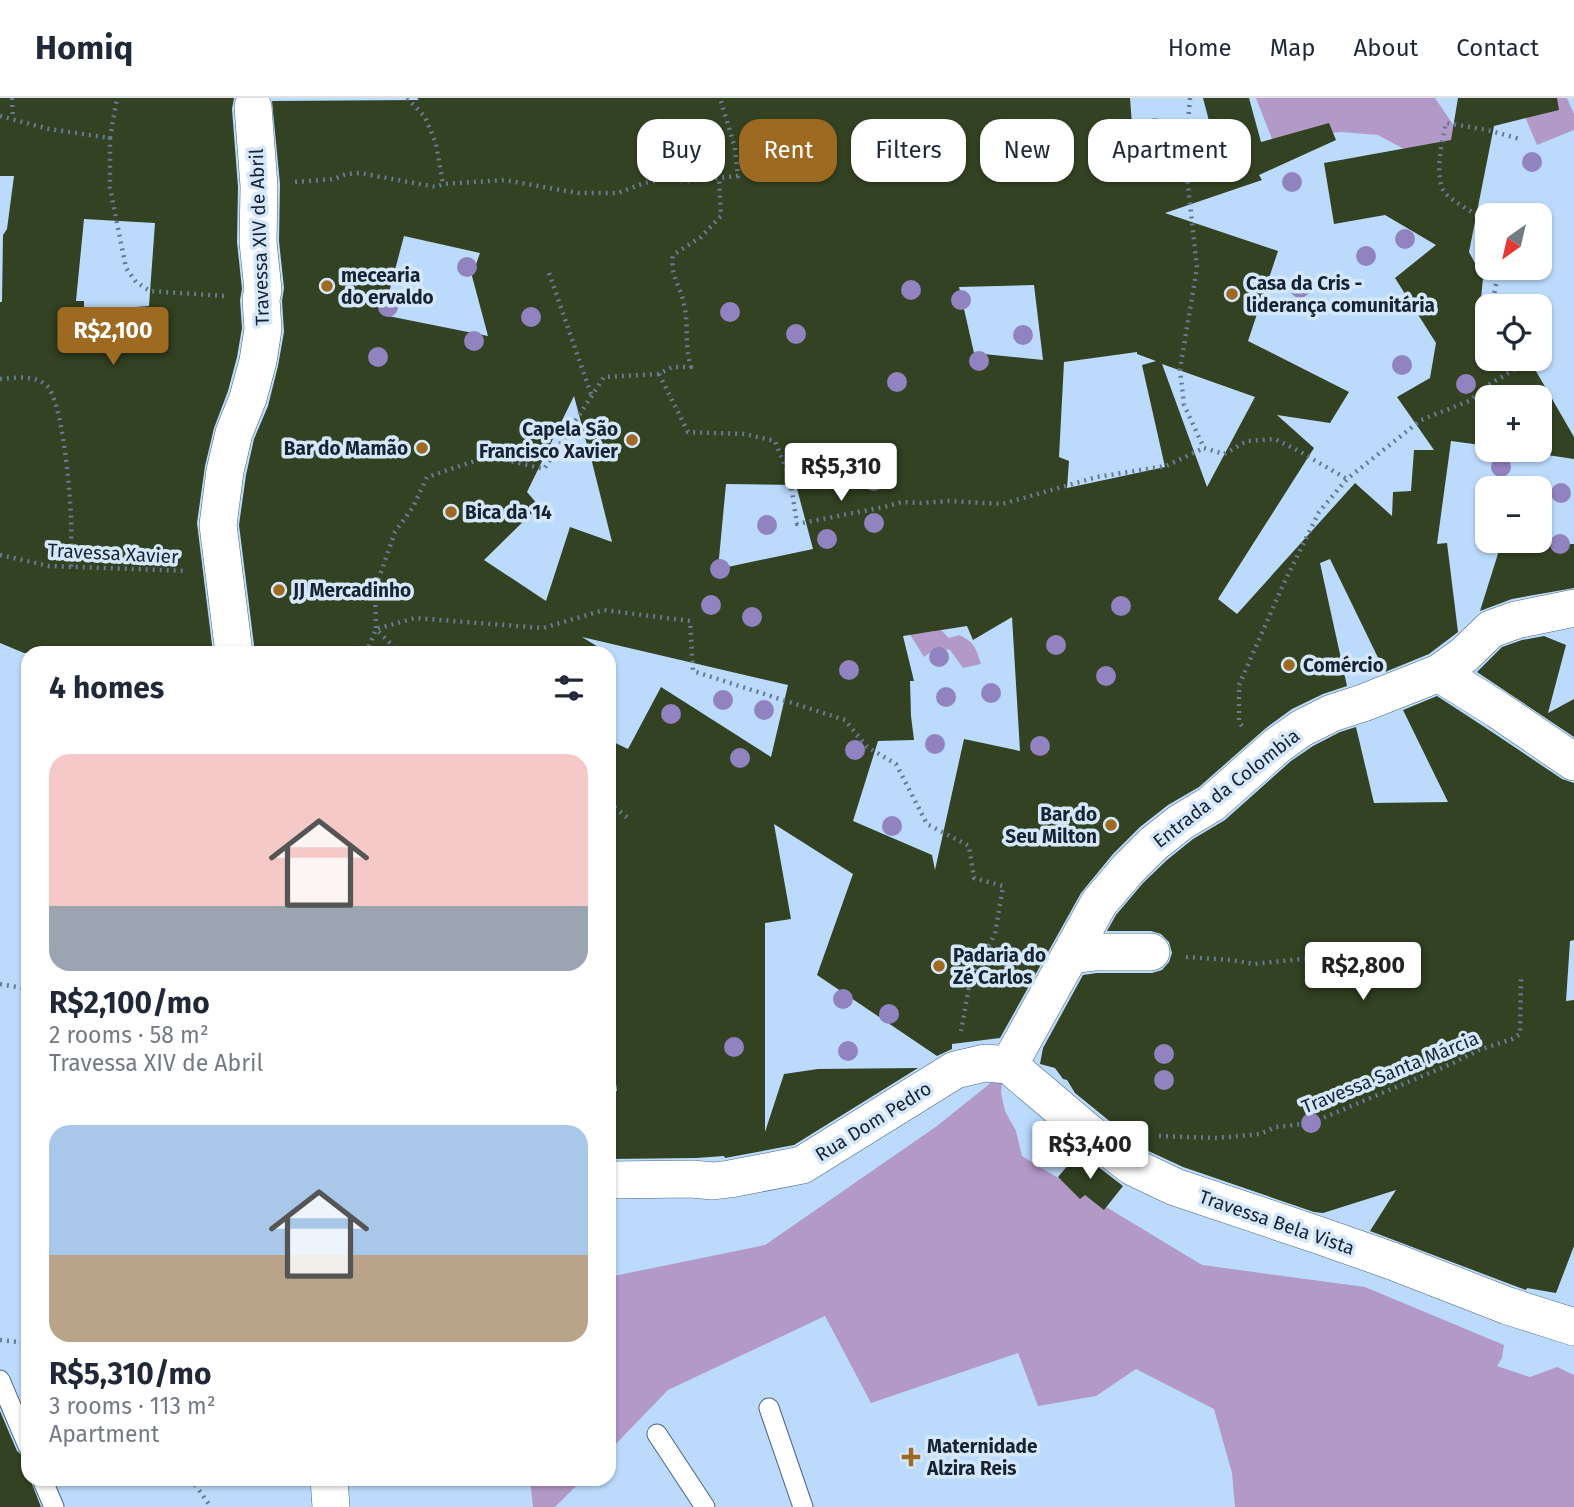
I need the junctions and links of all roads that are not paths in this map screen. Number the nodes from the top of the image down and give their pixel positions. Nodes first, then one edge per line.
1 (253, 107) dead end
2 (1574, 608) edge
3 (233, 646) edge
4 (1438, 673) junction
5 (1574, 762) edge
6 (1151, 952) road end
7 (1071, 956) junction
8 (1009, 1065) junction
9 (616, 1180) edge
10 (1574, 1327) edge
11 (0, 1380) edge
12 (769, 1408) dead end
13 (21, 1430) edge
14 (657, 1434) dead end
15 (45, 1486) edge
16 (330, 1486) edge
17 (54, 1507) edge
18 (331, 1507) edge
19 (705, 1507) edge
20 (803, 1507) edge

1 - 3 street, Travessa XIV de Abril
2 - 4 street, Entrada da Colombia
4 - 5 street
4 - 7 street, Entrada da Colombia
6 - 7 street
7 - 8 street, Entrada da Colombia
8 - 9 street, Rua Dom Pedro
8 - 10 street, Travessa Bela Vista
11 - 13 lane
12 - 20 lane
14 - 19 lane
15 - 17 lane
16 - 18 street

